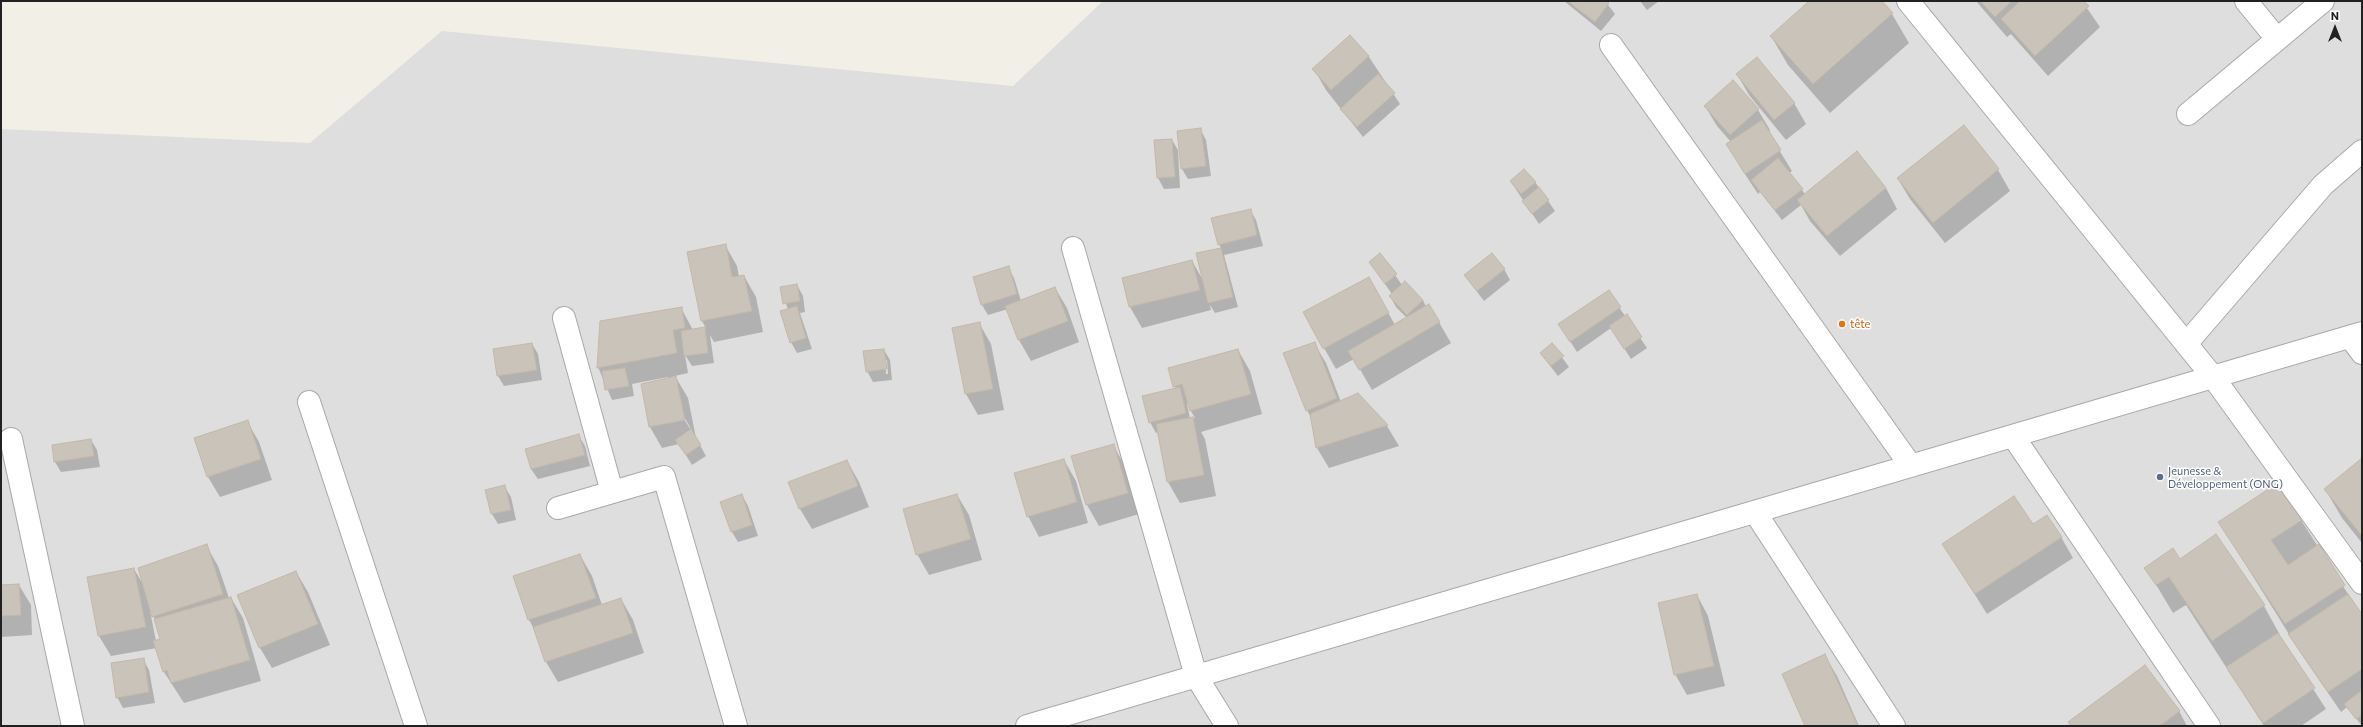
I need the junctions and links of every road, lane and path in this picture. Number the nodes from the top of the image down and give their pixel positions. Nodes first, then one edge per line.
1 (1908, 1) edge
2 (2246, 1) edge
3 (2323, 1) edge
4 (2277, 39) junction
5 (1611, 45) dead end
6 (2188, 114) dead end
7 (2362, 151) edge
8 (1072, 248) dead end
9 (564, 318) dead end
10 (2358, 341) edge
11 (2186, 344) junction
12 (2213, 377) junction
13 (309, 402) dead end
14 (2013, 436) junction
15 (11, 439) dead end
16 (1911, 466) junction
17 (612, 492) junction
18 (558, 508) dead end
19 (1755, 512) junction
20 (2362, 583) edge
21 (1196, 676) junction
22 (73, 726) edge
23 (416, 726) edge
24 (736, 726) edge
25 (1027, 726) edge
26 (1227, 726) edge
27 (1894, 726) edge
28 (2209, 726) edge

1 - 11 street
2 - 4 street
3 - 4 street
4 - 6 street
5 - 16 street
7 - 11 street
8 - 21 street
9 - 17 street
10 - 12 street
11 - 12 street
12 - 14 street
12 - 20 street
13 - 23 street
14 - 16 street
14 - 28 street
15 - 22 street
16 - 19 street
17 - 18 street
17 - 24 street
19 - 21 street
19 - 27 street
21 - 25 street
21 - 26 street

